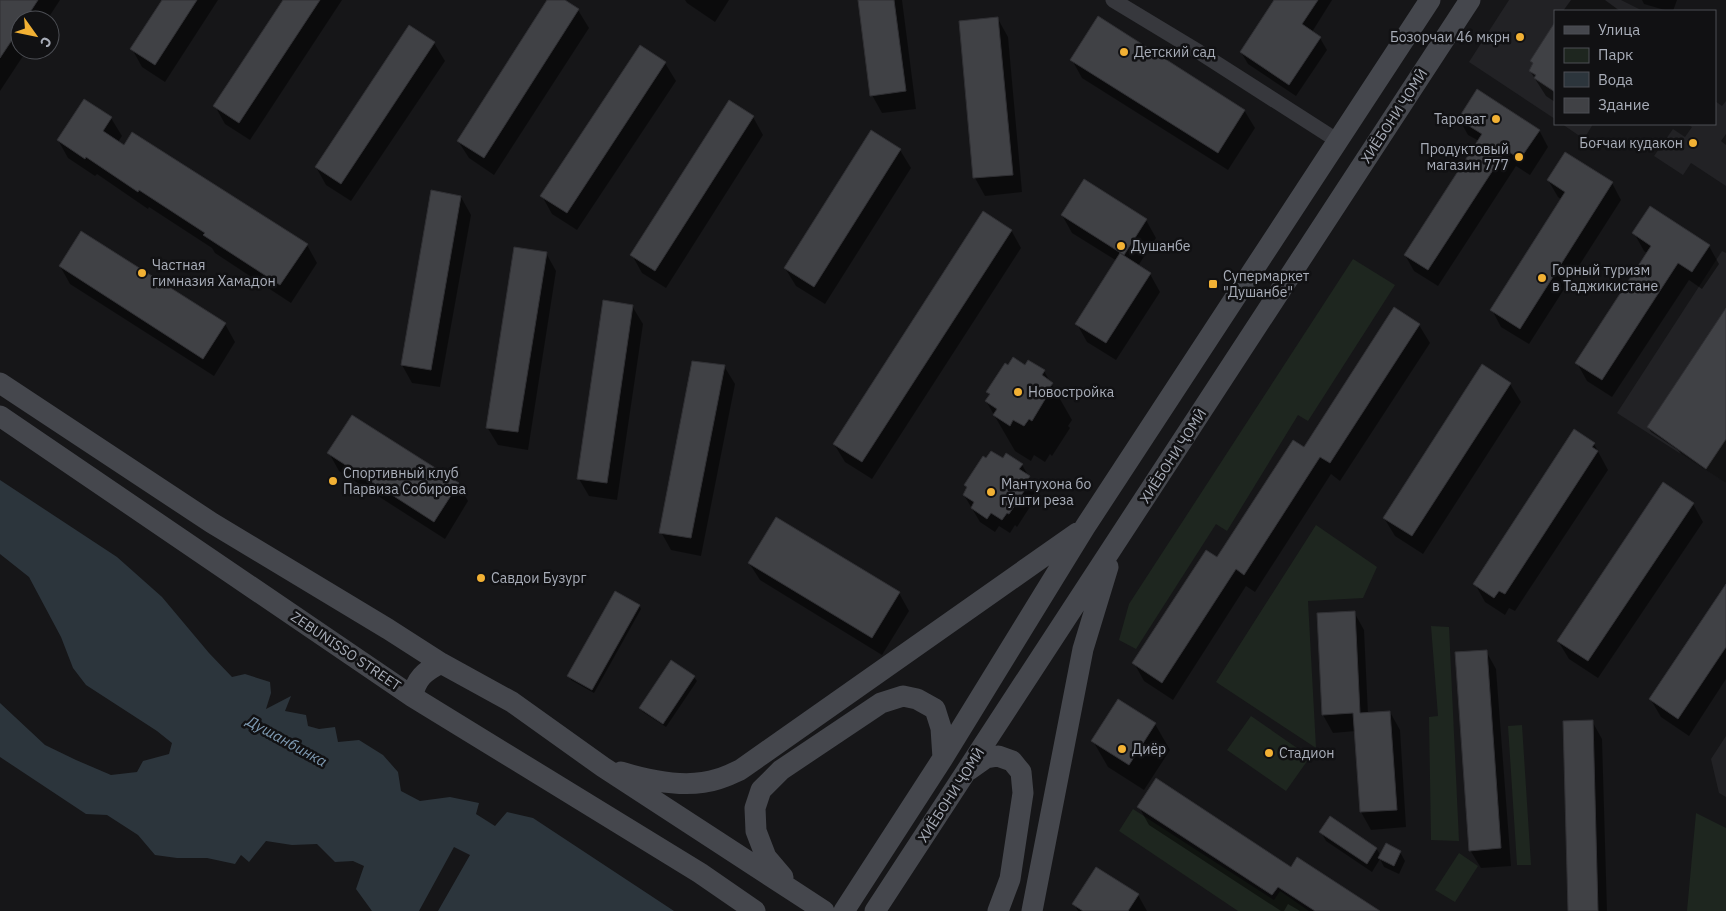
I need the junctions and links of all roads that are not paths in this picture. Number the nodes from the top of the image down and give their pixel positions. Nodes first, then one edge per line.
1 (1112, 0) edge
2 (1430, 0) edge
3 (1470, 0) edge
4 (1338, 141) junction
5 (0, 383) edge
6 (0, 416) edge
7 (1085, 527) junction
8 (1114, 546) junction
9 (441, 663) junction
10 (413, 697) junction
11 (943, 758) junction
12 (603, 767) junction
13 (967, 771) junction
14 (795, 892) junction
15 (845, 909) edge
16 (755, 911) edge
17 (824, 911) edge
18 (875, 911) edge
19 (998, 911) edge
20 (1032, 911) edge

1 - 4 street
2 - 4 main road, ХИЁБОНИ ҶОМӢ
3 - 8 main road, ХИЁБОНИ ҶОМӢ
4 - 7 main road, ХИЁБОНИ ҶОМӢ
5 - 9 main road
6 - 10 main road, ZEBUNISSO STREET
7 - 11 main road, ХИЁБОНИ ҶОМӢ
7 - 12 main road
8 - 13 main road, ХИЁБОНИ ҶОМӢ
8 - 20 main road
9 - 10 main road
9 - 12 main road
10 - 16 main road, ZEBUNISSO STREET
11 - 14 main road
11 - 15 main road, ХИЁБОНИ ҶОМӢ
12 - 14 main road
13 - 18 main road, ХИЁБОНИ ҶОМӢ
13 - 19 main road
14 - 17 main road

